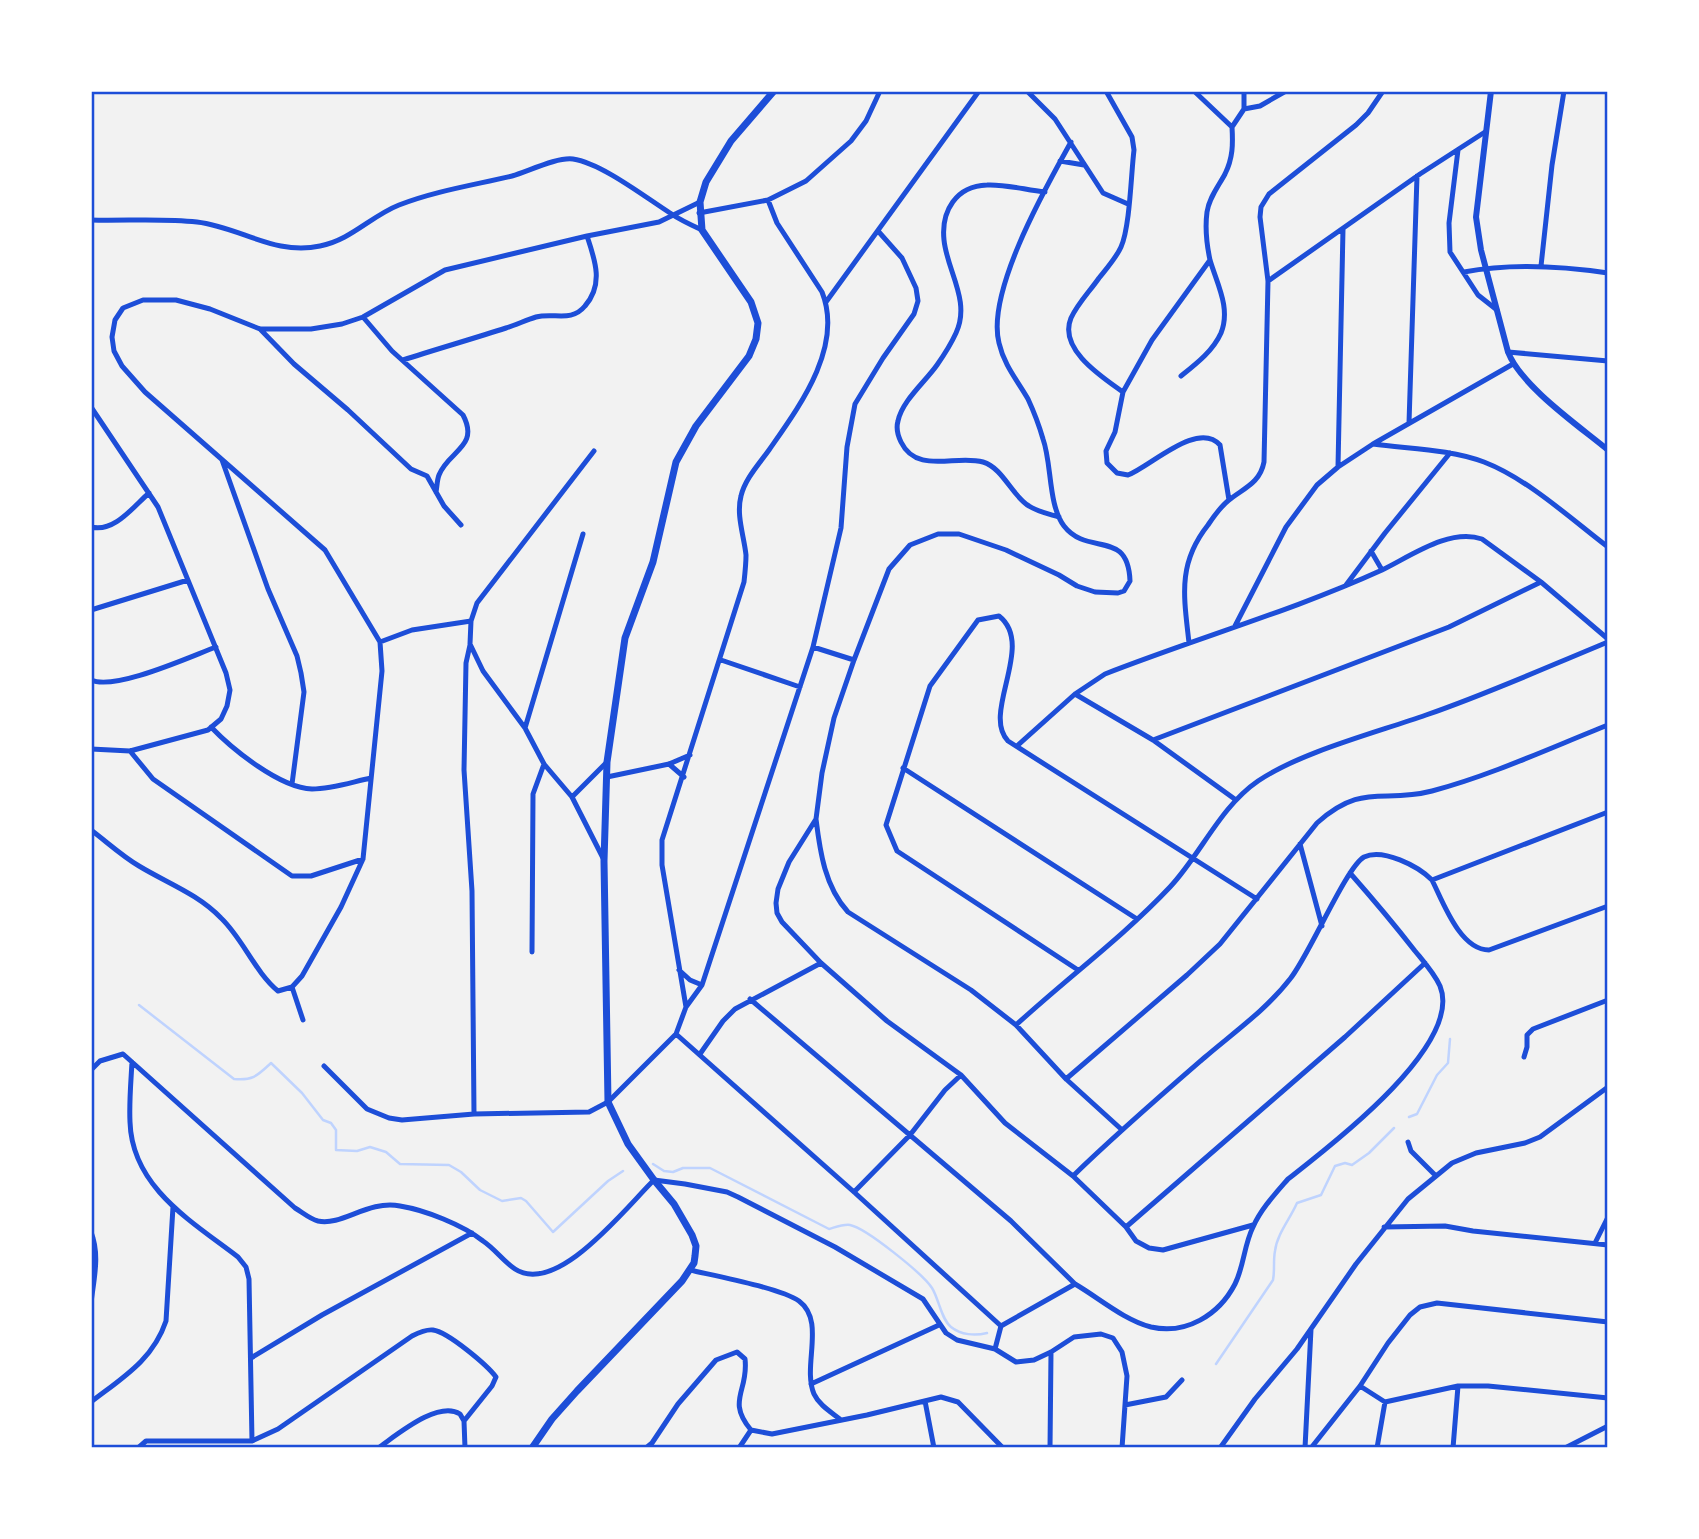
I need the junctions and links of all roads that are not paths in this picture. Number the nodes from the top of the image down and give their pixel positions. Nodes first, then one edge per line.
1 (774, 91) edge
2 (880, 91) edge
3 (979, 91) edge
4 (1027, 91) edge
5 (1106, 91) edge
6 (1194, 91) edge
7 (1244, 91) edge
8 (1286, 91) edge
9 (1383, 91) edge
10 (1491, 91) edge
11 (1564, 91) edge
12 (1244, 109) junction
13 (1232, 127) junction
14 (1485, 132) junction
15 (1072, 142) junction
16 (1458, 149) junction
17 (1060, 161) junction
18 (1084, 164) junction
19 (1417, 176) junction
20 (1045, 192) junction
21 (768, 200) junction
22 (700, 202) junction
23 (1128, 204) junction
24 (699, 213) junction
25 (672, 214) junction
26 (91, 220) edge
27 (1343, 229) junction
28 (702, 230) junction
29 (878, 231) junction
30 (587, 236) junction
31 (1210, 260) junction
32 (1541, 266) junction
33 (1608, 266) edge
34 (1486, 268) junction
35 (1464, 272) junction
36 (1605, 273) edge
37 (1268, 281) junction
38 (826, 302) junction
39 (1497, 310) junction
40 (363, 317) junction
41 (260, 329) junction
42 (1508, 352) junction
43 (403, 360) junction
44 (1608, 361) edge
45 (1513, 365) junction
46 (1181, 376) dead end
47 (1123, 392) junction
48 (91, 407) edge
49 (1409, 423) junction
50 (1373, 444) junction
51 (1608, 450) edge
52 (594, 451) dead end
53 (1450, 453) junction
54 (222, 458) junction
55 (1338, 467) junction
56 (436, 492) junction
57 (149, 493) junction
58 (1229, 500) junction
59 (1059, 517) junction
60 (461, 524) dead end
61 (91, 527) edge
62 (583, 534) dead end
63 (1608, 547) edge
64 (1371, 551) junction
65 (1382, 570) junction
66 (188, 580) junction
67 (1541, 582) junction
68 (1346, 585) junction
69 (91, 610) edge
70 (471, 621) junction
71 (1235, 626) junction
72 (1608, 641) edge
73 (380, 642) junction
74 (1189, 643) junction
75 (470, 644) junction
76 (216, 647) junction
77 (813, 647) junction
78 (721, 660) junction
79 (854, 660) junction
80 (91, 680) edge
81 (800, 687) junction
82 (1075, 694) junction
83 (1608, 725) edge
84 (211, 727) junction
85 (525, 728) junction
86 (1153, 740) junction
87 (1017, 746) junction
88 (91, 749) edge
89 (130, 751) junction
90 (690, 755) junction
91 (607, 762) junction
92 (544, 764) junction
93 (669, 764) junction
94 (903, 768) junction
95 (607, 777) junction
96 (684, 777) junction
97 (371, 778) junction
98 (292, 784) junction
99 (572, 797) junction
100 (1236, 800) junction
101 (1608, 812) edge
102 (816, 819) junction
103 (91, 830) edge
104 (1300, 844) junction
105 (363, 859) junction
106 (1194, 859) junction
107 (604, 862) junction
108 (1350, 873) junction
109 (1432, 880) junction
110 (1257, 899) junction
111 (1608, 906) edge
112 (1137, 919) junction
113 (1322, 926) junction
114 (532, 951) dead end
115 (821, 963) junction
116 (1425, 963) junction
117 (679, 970) junction
118 (1078, 970) junction
119 (702, 985) junction
120 (292, 988) junction
121 (750, 999) junction
122 (1608, 1000) edge
123 (686, 1007) junction
124 (303, 1020) dead end
125 (1016, 1025) junction
126 (676, 1034) junction
127 (699, 1054) junction
128 (1524, 1057) dead end
129 (132, 1062) junction
130 (324, 1066) dead end
131 (91, 1070) edge
132 (961, 1075) junction
133 (1066, 1079) junction
134 (1608, 1087) edge
135 (608, 1102) junction
136 (474, 1114) junction
137 (1121, 1129) junction
138 (910, 1135) junction
139 (1408, 1142) dead end
140 (1435, 1175) junction
141 (1073, 1176) junction
142 (654, 1180) junction
143 (854, 1192) junction
144 (173, 1207) junction
145 (1608, 1217) edge
146 (1253, 1225) junction
147 (1126, 1227) junction
148 (1384, 1227) junction
149 (91, 1232) edge
150 (472, 1233) junction
151 (1595, 1243) junction
152 (1608, 1245) edge
153 (690, 1270) junction
154 (1075, 1284) junction
155 (91, 1303) edge
156 (1608, 1322) edge
157 (939, 1325) junction
158 (1001, 1326) junction
159 (1311, 1329) junction
160 (995, 1349) junction
161 (1051, 1352) junction
162 (251, 1358) junction
163 (1182, 1380) dead end
164 (811, 1384) junction
165 (1360, 1386) junction
166 (1458, 1386) junction
167 (1608, 1398) edge
168 (925, 1401) junction
169 (91, 1402) edge
170 (1385, 1402) junction
171 (1125, 1405) junction
172 (841, 1420) junction
173 (464, 1421) junction
174 (1608, 1426) edge
175 (751, 1430) junction
176 (252, 1441) junction
177 (652, 1446) edge
178 (138, 1448) edge
179 (379, 1448) edge
180 (464, 1448) edge
181 (532, 1448) edge
182 (646, 1448) edge
183 (739, 1448) edge
184 (934, 1448) edge
185 (1003, 1448) edge
186 (1050, 1448) edge
187 (1122, 1448) edge
188 (1220, 1448) edge
189 (1305, 1448) edge
190 (1311, 1448) edge
191 (1377, 1448) edge
192 (1453, 1448) edge
193 (1565, 1448) edge

1 - 22 main road
2 - 21 street
3 - 29 street
4 - 15 street
5 - 23 street
6 - 13 street
7 - 12 street
8 - 12 street
9 - 37 street
10 - 14 street
11 - 32 street
12 - 13 street
13 - 31 street
14 - 16 street
14 - 34 street
15 - 17 street
15 - 18 street
16 - 19 street
16 - 35 street
17 - 18 street
17 - 20 street
18 - 23 street
19 - 27 street
19 - 49 street
20 - 59 street
20 - 59 street
21 - 24 street
21 - 38 street
22 - 24 main road
22 - 25 street
23 - 47 street
24 - 28 main road
25 - 26 street
25 - 28 street
25 - 30 street
27 - 37 street
27 - 55 street
28 - 91 main road
29 - 38 street
29 - 77 street
30 - 40 street
30 - 43 street
31 - 46 street
31 - 47 street
32 - 34 street
32 - 36 street
33 - 36 street
34 - 35 street
34 - 39 street
35 - 39 street
37 - 58 street
38 - 78 street
39 - 42 street
40 - 41 street
40 - 43 street
41 - 54 street
41 - 56 street
42 - 44 street
42 - 45 street
43 - 56 street
45 - 49 street
45 - 51 street
47 - 58 street
48 - 57 street
49 - 50 street
50 - 53 street
50 - 55 street
52 - 70 street
53 - 63 street
53 - 64 street
54 - 73 street
54 - 98 street
55 - 71 street
56 - 60 street
57 - 61 street
57 - 66 street
58 - 74 street
59 - 79 street
62 - 85 street
64 - 65 street
64 - 68 street
65 - 67 street
65 - 68 street
66 - 69 street
66 - 76 street
67 - 72 street
67 - 86 street
68 - 71 street
70 - 73 street
70 - 75 street
71 - 74 street
72 - 100 street
73 - 97 street
74 - 82 street
75 - 85 street
75 - 136 street
76 - 80 street
76 - 84 street
77 - 79 street
77 - 81 street
78 - 81 street
78 - 90 street
79 - 102 street
81 - 119 street
82 - 86 street
82 - 87 street
83 - 104 street
84 - 89 street
84 - 98 street
85 - 92 street
86 - 100 street
87 - 94 street
87 - 106 street
88 - 89 street
89 - 105 street
90 - 93 street
90 - 96 street
91 - 95 main road
91 - 99 street
92 - 99 street
92 - 114 street
93 - 95 street
93 - 96 street
94 - 112 street
94 - 118 street
95 - 107 main road
96 - 117 street
97 - 98 street
97 - 105 street
99 - 107 street
100 - 106 street
101 - 109 street
102 - 115 street
102 - 125 street
103 - 120 street
104 - 110 street
104 - 113 street
105 - 120 street
106 - 110 street
106 - 112 street
107 - 135 main road
108 - 109 street
108 - 113 street
108 - 116 street
109 - 111 street
110 - 133 street
112 - 118 street
113 - 137 street
115 - 121 street
115 - 132 street
116 - 146 street
116 - 147 street
117 - 119 street
117 - 123 street
118 - 125 street
119 - 123 street
120 - 124 street
121 - 127 street
121 - 138 street
122 - 128 street
123 - 126 street
125 - 133 street
126 - 127 street
126 - 135 street
127 - 143 street
129 - 131 street
129 - 144 street
129 - 150 street
130 - 136 street
132 - 138 street
132 - 141 street
133 - 137 street
134 - 140 street
135 - 136 street
135 - 142 main road
137 - 141 street
138 - 143 street
138 - 154 street
139 - 140 street
140 - 148 street
141 - 147 street
142 - 150 street
142 - 153 main road
142 - 157 street
143 - 158 street
144 - 162 street
144 - 169 street
145 - 151 street
146 - 147 street
146 - 154 street
148 - 151 street
148 - 159 street
149 - 155 street
150 - 162 street
151 - 152 street
153 - 164 street
153 - 181 main road
154 - 158 street
156 - 165 street
157 - 160 street
157 - 164 street
158 - 160 street
159 - 188 street
159 - 189 street
160 - 161 street
161 - 171 street
161 - 186 street
162 - 176 street
163 - 171 street
164 - 172 street
165 - 170 street
165 - 190 street
166 - 167 street
166 - 170 street
166 - 192 street
168 - 172 street
168 - 184 street
168 - 185 street
170 - 191 street
171 - 187 street
172 - 175 street
173 - 176 street
173 - 179 street
173 - 180 street
174 - 193 street
175 - 177 street
175 - 183 street
176 - 178 street
177 - 182 street

